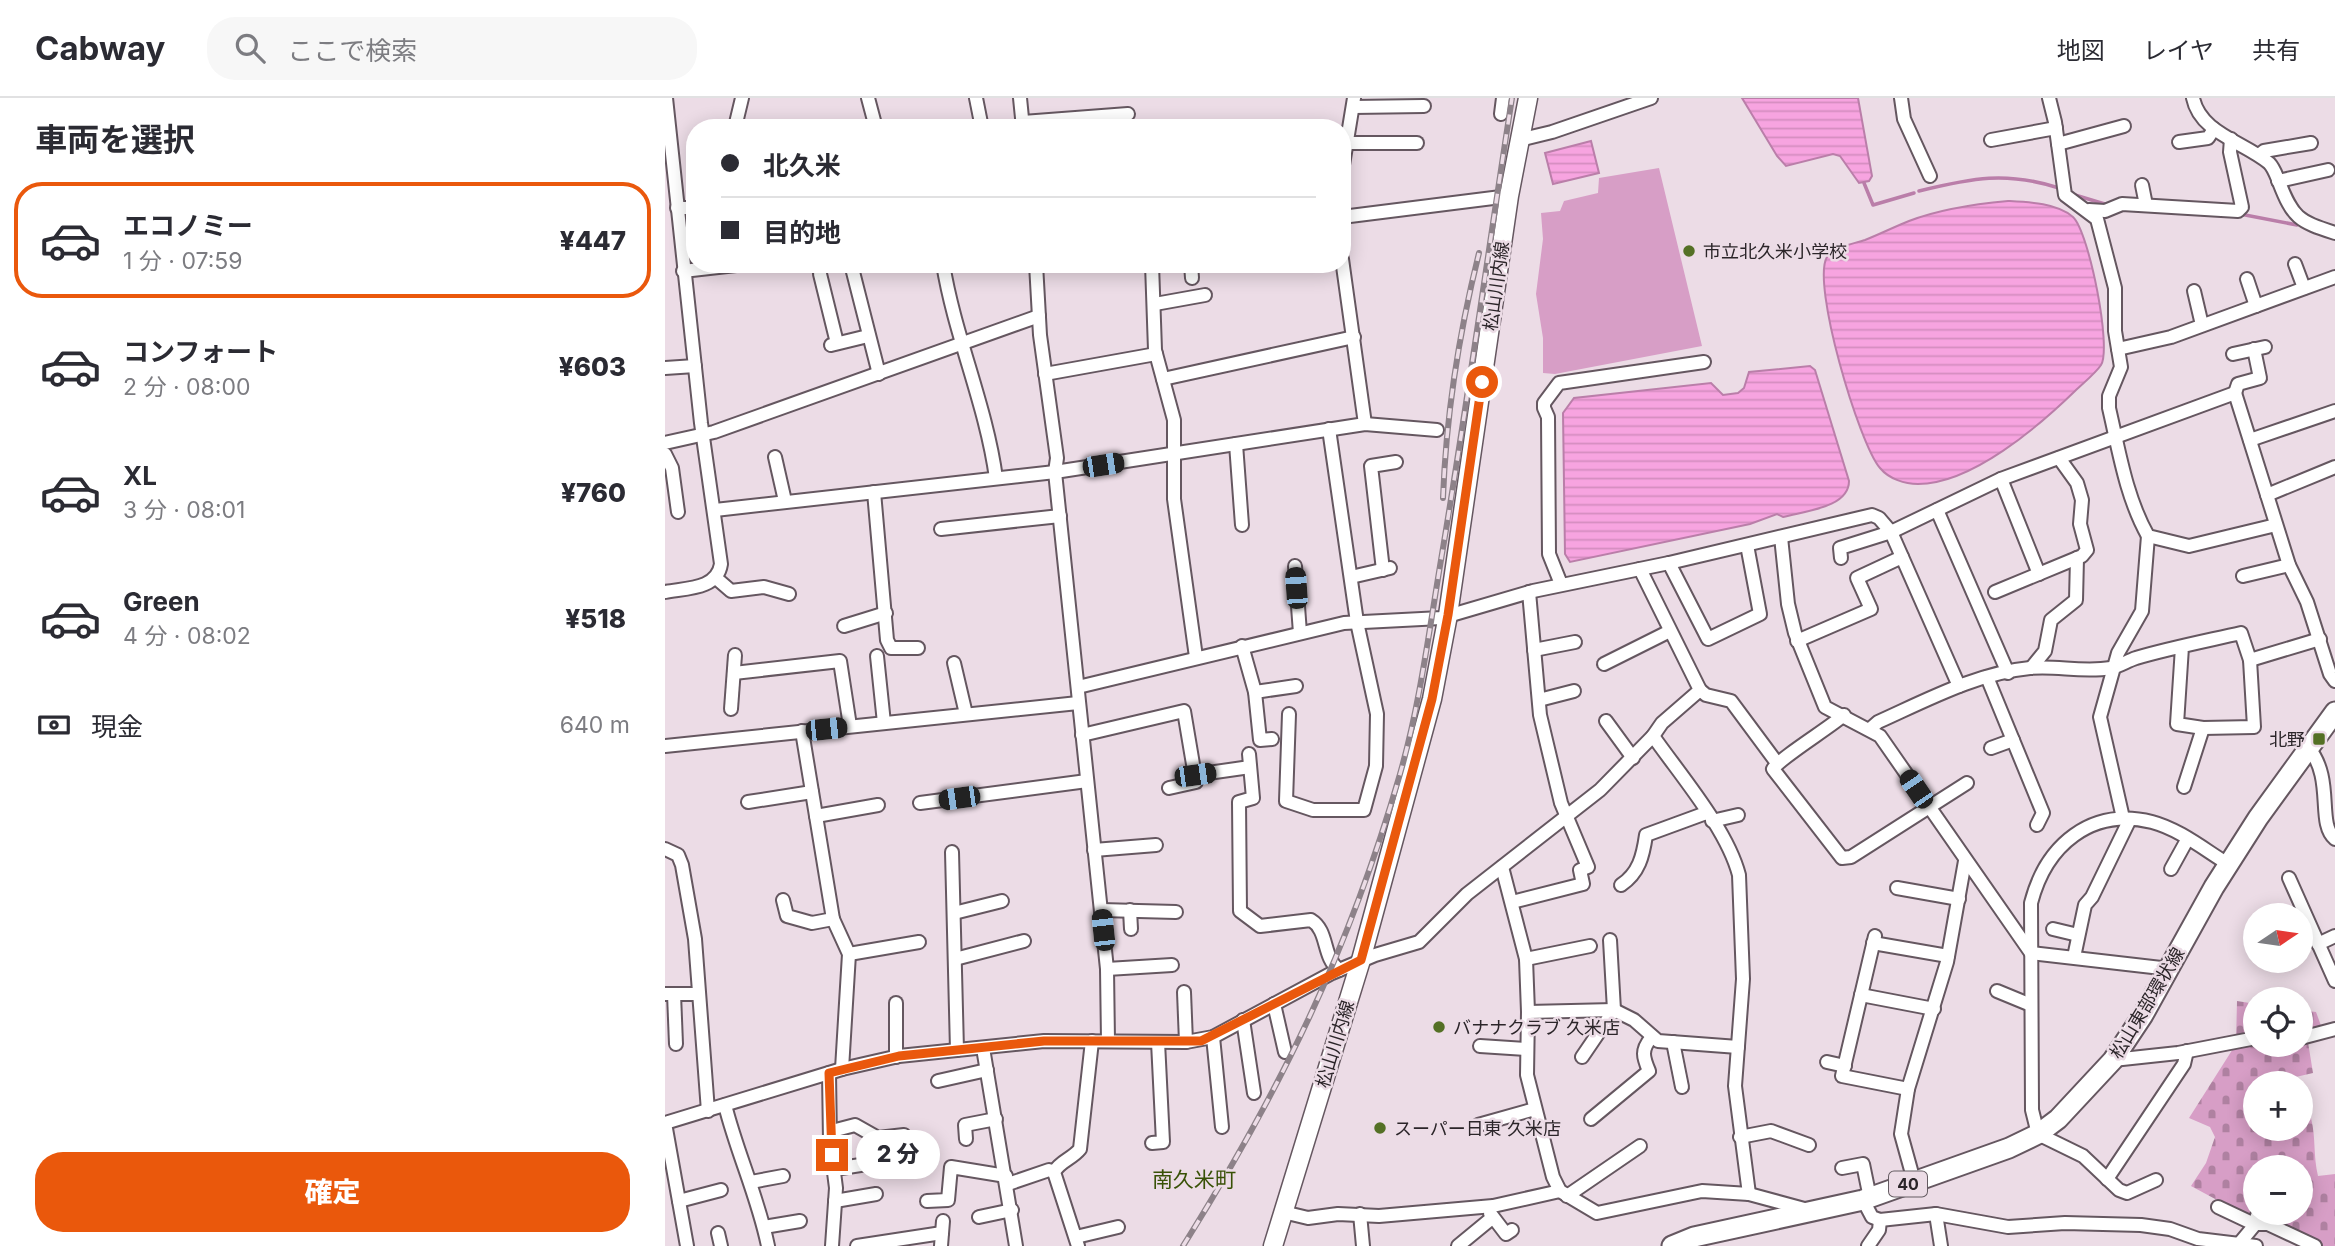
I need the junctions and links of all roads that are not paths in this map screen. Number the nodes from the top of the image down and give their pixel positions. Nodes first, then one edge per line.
1 (680, 98) edge
2 (742, 98) edge
3 (869, 98) edge
4 (976, 98) edge
5 (1020, 98) edge
6 (1503, 98) edge
7 (1528, 98) edge
8 (1651, 98) edge
9 (1901, 98) edge
10 (2049, 98) edge
11 (2193, 98) edge
12 (666, 99) edge
13 (1353, 103) edge
14 (1424, 106) dead end
15 (1128, 114) dead end
16 (1501, 114) dead end
17 (737, 119) edge
18 (874, 119) edge
19 (980, 119) edge
20 (1022, 119) edge
21 (1080, 119) edge
22 (2124, 126) dead end
23 (2056, 128) junction
24 (2214, 129) junction
25 (2231, 139) junction
26 (1519, 140) junction
27 (1991, 140) dead end
28 (2179, 142) dead end
29 (1351, 143) edge
30 (1417, 143) dead end
31 (2311, 143) dead end
32 (2058, 144) junction
33 (2259, 155) junction
34 (669, 170) edge
35 (2328, 171) dead end
36 (1930, 176) dead end
37 (2278, 181) junction
38 (2142, 185) dead end
39 (1509, 196) junction
40 (2146, 205) junction
41 (677, 208) junction
42 (686, 208) edge
43 (2089, 211) junction
44 (1351, 216) edge
45 (2335, 233) edge
46 (2295, 264) dead end
47 (683, 271) junction
48 (686, 271) edge
49 (853, 273) edge
50 (945, 273) edge
51 (1037, 273) edge
52 (1153, 273) edge
53 (1344, 273) edge
54 (820, 274) dead end
55 (2335, 277) edge
56 (2247, 279) dead end
57 (2304, 288) junction
58 (2195, 291) dead end
59 (1205, 295) dead end
60 (1155, 304) junction
61 (2256, 306) junction
62 (1039, 316) junction
63 (2202, 325) junction
64 (868, 337) junction
65 (1354, 337) junction
66 (962, 345) junction
67 (2118, 349) junction
68 (1156, 354) junction
69 (2233, 354) dead end
70 (1704, 362) dead end
71 (695, 366) junction
72 (665, 368) edge
73 (879, 374) junction
74 (1045, 374) junction
75 (1163, 379) junction
76 (2235, 393) junction
77 (2335, 411) edge
78 (1365, 424) junction
79 (1329, 429) junction
80 (1437, 430) dead end
81 (703, 435) junction
82 (2116, 436) junction
83 (2250, 440) junction
84 (665, 443) edge
85 (1236, 444) junction
86 (665, 454) edge
87 (1175, 454) junction
88 (775, 457) dead end
89 (2059, 457) junction
90 (1396, 462) dead end
91 (2335, 467) edge
92 (1055, 472) junction
93 (996, 478) junction
94 (2001, 479) junction
95 (874, 492) junction
96 (2267, 495) junction
97 (785, 501) junction
98 (715, 510) junction
99 (1937, 510) junction
100 (678, 512) dead end
101 (1060, 516) junction
102 (1243, 525) dead end
103 (2276, 525) junction
104 (940, 529) dead end
105 (1891, 532) junction
106 (2148, 536) junction
107 (1781, 537) junction
108 (1747, 545) junction
109 (1902, 557) junction
110 (1841, 558) dead end
111 (2077, 558) junction
112 (1669, 563) junction
113 (1295, 565) dead end
114 (2289, 565) junction
115 (1640, 569) junction
116 (2039, 574) junction
117 (2243, 576) dead end
118 (1351, 577) junction
119 (716, 578) junction
120 (1562, 584) junction
121 (665, 592) edge
122 (1529, 592) junction
123 (1995, 592) dead end
124 (789, 594) dead end
125 (885, 613) junction
126 (1448, 615) junction
127 (1357, 622) junction
128 (844, 626) dead end
129 (1670, 631) junction
130 (1300, 633) junction
131 (2320, 639) junction
132 (1797, 640) junction
133 (1575, 642) dead end
134 (1242, 646) junction
135 (2182, 647) junction
136 (891, 648) junction
137 (918, 648) dead end
138 (1534, 650) junction
139 (735, 655) dead end
140 (1196, 657) junction
141 (2250, 660) junction
142 (954, 663) dead end
143 (1604, 664) dead end
144 (2032, 667) junction
145 (2114, 667) junction
146 (734, 673) junction
147 (2008, 673) junction
148 (1987, 677) junction
149 (2335, 681) edge
150 (1296, 686) dead end
151 (1959, 686) junction
152 (1078, 687) junction
153 (1700, 690) junction
154 (1574, 691) dead end
155 (1255, 692) junction
156 (1539, 700) junction
157 (1078, 703) junction
158 (731, 709) dead end
159 (2335, 712) edge
160 (966, 714) junction
161 (1289, 714) dead end
162 (1844, 715) junction
163 (1606, 721) dead end
164 (884, 723) junction
165 (850, 726) junction
166 (1870, 729) junction
167 (2203, 729) junction
168 (802, 731) junction
169 (1082, 735) junction
170 (1653, 736) junction
171 (1272, 739) dead end
172 (2013, 740) junction
173 (665, 746) edge
174 (2308, 747) junction
175 (1991, 748) dead end
176 (1633, 758) junction
177 (1777, 763) junction
178 (1195, 775) junction
179 (1087, 781) junction
180 (1967, 783) dead end
181 (1169, 788) dead end
182 (2184, 788) dead end
183 (812, 792) junction
184 (748, 802) dead end
185 (920, 803) dead end
186 (878, 805) dead end
187 (1927, 806) junction
188 (1738, 815) dead end
189 (816, 816) junction
190 (1709, 817) junction
191 (1566, 818) junction
192 (2126, 819) junction
193 (2037, 825) dead end
194 (2335, 839) edge
195 (2187, 840) junction
196 (1156, 845) dead end
197 (665, 849) edge
198 (1094, 850) junction
199 (952, 852) dead end
200 (1965, 861) junction
201 (2228, 864) junction
202 (1502, 867) junction
203 (2171, 869) dead end
204 (2289, 878) dead end
205 (1621, 885) dead end
206 (1897, 888) dead end
207 (1959, 899) junction
208 (783, 900) dead end
209 (1002, 901) dead end
210 (1512, 902) junction
211 (1101, 910) junction
212 (1130, 910) junction
213 (1177, 912) dead end
214 (954, 913) junction
215 (833, 919) junction
216 (1131, 929) dead end
217 (2053, 929) dead end
218 (2078, 935) junction
219 (2335, 936) edge
220 (2316, 939) junction
221 (1610, 940) dead end
222 (1024, 941) dead end
223 (919, 942) dead end
224 (1590, 946) dead end
225 (2031, 953) junction
226 (849, 954) junction
227 (1948, 956) junction
228 (2074, 957) junction
229 (955, 959) junction
230 (1526, 959) junction
231 (1361, 960) junction
232 (1172, 965) dead end
233 (2170, 969) junction
234 (1107, 970) junction
235 (1339, 970) junction
236 (2335, 981) edge
237 (1997, 991) dead end
238 (1184, 992) dead end
239 (669, 994) edge
240 (698, 994) junction
241 (1861, 995) junction
242 (896, 1003) dead end
243 (1274, 1004) junction
244 (2031, 1005) junction
245 (1934, 1009) junction
246 (1614, 1010) junction
247 (1528, 1012) junction
248 (1243, 1020) junction
249 (2335, 1029) edge
250 (2313, 1035) edge
251 (1213, 1037) junction
252 (1651, 1038) junction
253 (2243, 1040) edge
254 (1092, 1041) junction
255 (1108, 1041) junction
256 (1158, 1042) junction
257 (1187, 1042) junction
258 (1673, 1042) junction
259 (676, 1044) dead end
260 (1480, 1046) dead end
261 (1738, 1047) junction
262 (983, 1048) junction
263 (1526, 1049) junction
264 (957, 1050) junction
265 (2187, 1051) junction
266 (1285, 1052) dead end
267 (896, 1056) junction
268 (1582, 1057) dead end
269 (2113, 1060) junction
270 (1827, 1062) dead end
271 (1845, 1066) junction
272 (987, 1070) junction
273 (835, 1071) junction
274 (938, 1081) dead end
275 (1682, 1087) dead end
276 (1908, 1089) junction
277 (1254, 1093) dead end
278 (725, 1105) junction
279 (1535, 1109) junction
280 (708, 1111) junction
281 (996, 1119) junction
282 (1591, 1119) dead end
283 (665, 1123) edge
284 (1478, 1125) dead end
285 (1221, 1126) dead end
286 (832, 1130) junction
287 (2038, 1134) junction
288 (904, 1135) dead end
289 (1740, 1137) junction
290 (967, 1139) dead end
291 (1152, 1143) dead end
292 (1809, 1145) dead end
293 (1640, 1146) dead end
294 (905, 1158) dead end
295 (1842, 1168) dead end
296 (835, 1169) junction
297 (1054, 1172) junction
298 (783, 1176) dead end
299 (2107, 1179) junction
300 (1007, 1180) junction
301 (2156, 1180) dead end
302 (1914, 1181) junction
303 (751, 1182) junction
304 (721, 1190) dead end
305 (876, 1194) dead end
306 (1563, 1194) junction
307 (1749, 1194) junction
308 (1866, 1199) junction
309 (679, 1201) junction
310 (835, 1201) junction
311 (927, 1201) dead end
312 (2218, 1207) dead end
313 (1011, 1210) junction
314 (1283, 1212) junction
315 (1490, 1212) junction
316 (1818, 1212) junction
317 (1360, 1214) junction
318 (1936, 1214) junction
319 (2243, 1215) edge
320 (979, 1217) dead end
321 (1880, 1220) junction
322 (800, 1221) dead end
323 (2252, 1225) edge
324 (2270, 1225) edge
325 (764, 1227) junction
326 (1118, 1227) dead end
327 (1512, 1230) dead end
328 (942, 1233) edge
329 (1077, 1241) edge
330 (2238, 1245) edge
331 (687, 1246) edge
332 (768, 1246) edge
333 (832, 1246) edge
334 (857, 1246) edge
335 (1016, 1246) edge
336 (1273, 1246) edge
337 (1363, 1246) edge
338 (1458, 1246) edge
339 (1672, 1246) edge
340 (1868, 1246) edge
341 (1941, 1246) edge
342 (2256, 1246) edge
343 (2315, 1246) edge

1 - 12 street
2 - 17 street
3 - 18 street
4 - 19 street
5 - 20 street
6 - 16 street
7 - 26 main road, 松山川内線
8 - 26 street
9 - 36 street
10 - 23 street
11 - 24 street
12 - 34 street
13 - 14 street
15 - 21 street
22 - 32 street
23 - 27 street
23 - 32 street
24 - 25 street
24 - 28 street
25 - 33 street
25 - 40 street
26 - 39 main road, 松山川内線
29 - 30 street
31 - 33 street
32 - 43 street
33 - 37 street
34 - 41 street
35 - 37 street
37 - 45 street
38 - 40 street
39 - 44 street
39 - 126 main road, 松山川内線
40 - 43 street
41 - 42 street
41 - 47 street
43 - 67 street
46 - 57 street
47 - 48 street
47 - 71 street
49 - 64 street
50 - 66 street
51 - 62 street
52 - 60 street
53 - 65 street
54 - 64 street
55 - 57 street
56 - 61 street
57 - 61 street
58 - 63 street
59 - 60 street
60 - 68 street
61 - 63 street
62 - 66 street
62 - 74 street
63 - 67 street
64 - 73 street
65 - 75 street
65 - 78 street
66 - 73 street
66 - 93 street
67 - 82 street
68 - 74 street
68 - 75 street
69 - 76 street
70 - 120 street
71 - 72 street
71 - 81 street
73 - 81 street
74 - 92 street
75 - 87 street
76 - 82 street
76 - 83 street
77 - 83 street
78 - 79 street
78 - 80 street
79 - 85 street
79 - 118 street
81 - 84 street
81 - 98 street
82 - 89 street
82 - 106 street
83 - 96 street
85 - 87 street
85 - 102 street
86 - 100 street
87 - 92 street
87 - 140 street
88 - 97 street
89 - 94 street
89 - 111 street
90 - 118 street
91 - 96 street
92 - 93 street
92 - 101 street
93 - 95 street
94 - 99 street
94 - 116 street
95 - 97 street
95 - 125 street
96 - 103 street
97 - 98 street
98 - 119 street
99 - 105 street
99 - 147 street
101 - 104 street
101 - 152 street
103 - 106 street
103 - 114 street
105 - 107 street
105 - 109 street
105 - 110 street
106 - 145 street
107 - 108 street
107 - 132 street
108 - 112 street
108 - 112 street
109 - 132 street
109 - 151 street
111 - 116 street
111 - 144 street
112 - 115 street
113 - 130 street
114 - 117 street
114 - 131 street
115 - 120 street
115 - 129 street
116 - 123 street
118 - 127 street
119 - 121 street
119 - 124 street
120 - 122 street
122 - 126 street
122 - 138 street
125 - 128 street
125 - 136 street
126 - 127 street
126 - 231 main road, 松山川内線
127 - 130 street
127 - 161 street
129 - 143 street
129 - 153 street
130 - 134 street
131 - 141 street
131 - 149 street
132 - 162 street
133 - 138 street
134 - 140 street
134 - 155 street
135 - 141 street
135 - 145 street
135 - 167 street
136 - 137 street
136 - 164 street
138 - 156 street
139 - 146 street
140 - 152 street
141 - 167 street
142 - 160 street
144 - 145 street
144 - 147 street
145 - 192 street
146 - 158 street
146 - 165 street
147 - 148 street
148 - 151 street
148 - 172 street
150 - 155 street
151 - 166 street
152 - 157 street
153 - 170 street
153 - 177 street
154 - 156 street
155 - 171 street
156 - 191 street
157 - 160 street
157 - 169 street
159 - 174 main road, 松山東部環状線 / 40
160 - 164 street
162 - 166 street
162 - 177 street
163 - 176 street
164 - 165 street
165 - 168 street
166 - 187 street
167 - 182 street
168 - 173 street
168 - 183 street
169 - 178 street
169 - 179 street
170 - 176 street
170 - 190 street
172 - 175 street
172 - 193 street
174 - 194 street
174 - 201 main road, 松山東部環状線 / 40
176 - 191 street
177 - 187 street
178 - 181 street
178 - 235 street
179 - 185 street
179 - 198 street
180 - 187 street
183 - 184 street
183 - 189 street
186 - 189 street
187 - 200 street
188 - 190 street
189 - 215 street
190 - 205 street
190 - 261 street
191 - 202 street
191 - 210 street
192 - 195 street
192 - 218 street
192 - 225 street
195 - 201 street
195 - 203 street
196 - 198 street
197 - 240 street
198 - 211 street
199 - 214 street
200 - 207 street
200 - 225 street
201 - 233 main road, 松山東部環状線 / 40
202 - 210 street
202 - 231 street
204 - 220 street
206 - 207 street
207 - 227 street
208 - 215 street
209 - 214 street
210 - 230 street
211 - 212 street
211 - 234 street
212 - 213 street
212 - 216 street
214 - 229 street
215 - 226 street
217 - 218 street
218 - 228 street
219 - 220 street
220 - 236 street
221 - 246 street
222 - 229 street
223 - 226 street
224 - 230 street
225 - 228 street
225 - 244 street
226 - 273 street
227 - 241 street
227 - 245 street
228 - 233 street
229 - 264 street
230 - 247 street
231 - 235 street
231 - 314 main road, 松山川内線
232 - 234 street
233 - 269 main road, 松山東部環状線 / 40
234 - 255 street
235 - 243 street
237 - 244 street
238 - 257 street
239 - 240 street
239 - 259 street
240 - 280 street
241 - 245 street
241 - 271 street
242 - 267 street
243 - 248 street
243 - 266 street
244 - 287 street
245 - 276 street
246 - 247 street
246 - 252 street
246 - 268 street
247 - 263 street
248 - 251 street
248 - 277 street
249 - 250 street
251 - 257 street
251 - 285 street
252 - 258 street
252 - 282 street
253 - 265 street
254 - 255 street
254 - 262 street
254 - 297 street
255 - 256 street
256 - 257 street
256 - 291 street
258 - 261 street
258 - 275 street
260 - 263 street
261 - 289 street
262 - 264 street
262 - 272 street
263 - 279 street
264 - 267 street
265 - 269 street
265 - 299 street
267 - 273 street
269 - 287 main road, 松山東部環状線 / 40
270 - 271 street
271 - 276 street
272 - 274 street
272 - 281 street
273 - 278 street
273 - 286 street
276 - 302 street
278 - 280 street
278 - 303 street
279 - 284 street
279 - 306 street
280 - 283 street
281 - 290 street
281 - 300 street
283 - 309 street
286 - 288 street
286 - 296 street
287 - 299 street
287 - 302 main road, 松山東部環状線 / 40
289 - 292 street
289 - 307 street
293 - 306 street
294 - 296 street
295 - 308 street
296 - 310 street
297 - 300 street
297 - 329 street
298 - 303 street
299 - 301 street
300 - 311 street
300 - 313 street
302 - 308 main road, 松山東部環状線 / 40
303 - 325 street
304 - 309 street
305 - 310 street
306 - 307 street
306 - 315 street
307 - 316 street
308 - 316 main road, 松山東部環状線 / 40
308 - 321 street
309 - 331 street
310 - 333 street
312 - 319 street
313 - 320 street
313 - 335 street
314 - 317 street
314 - 336 main road, 松山川内線
315 - 317 street
315 - 327 street
315 - 338 street
316 - 339 main road, 松山東部環状線 / 40
317 - 337 street
318 - 321 street
318 - 330 street
318 - 341 street
321 - 340 street
322 - 325 street
323 - 330 street
324 - 343 street
325 - 332 street
326 - 329 street
328 - 334 street
330 - 342 street

